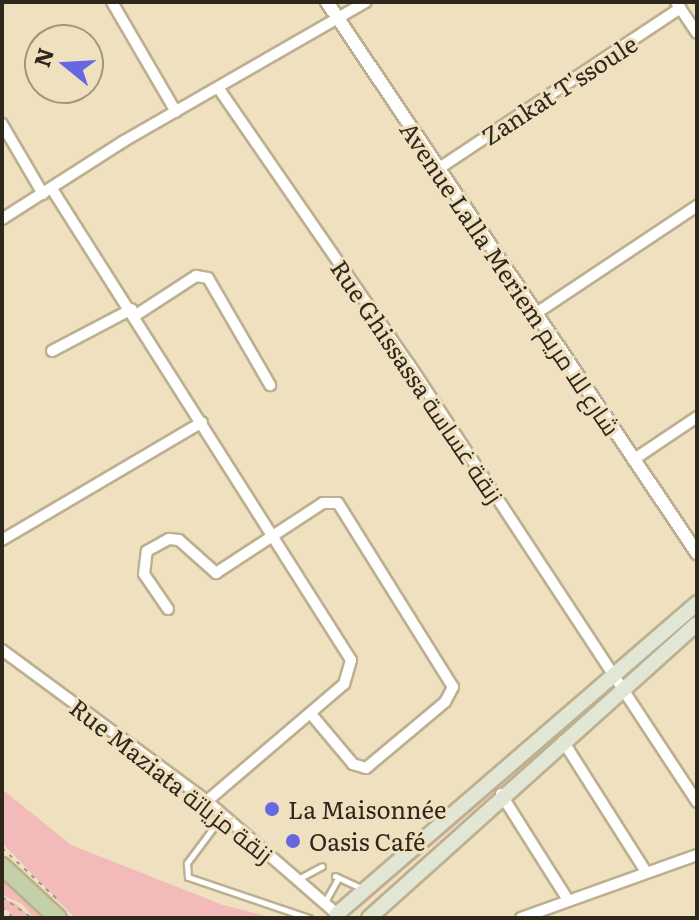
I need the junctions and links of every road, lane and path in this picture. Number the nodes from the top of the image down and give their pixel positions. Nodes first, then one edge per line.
1 (112, 2) edge
2 (327, 2) edge
3 (366, 2) edge
4 (678, 5) edge
5 (338, 19) junction
6 (697, 33) edge
7 (219, 89) junction
8 (176, 112) junction
9 (2, 124) edge
10 (438, 169) junction
11 (48, 192) junction
12 (697, 206) edge
13 (2, 219) edge
14 (134, 312) junction
15 (535, 314) junction
16 (52, 351) dead end
17 (270, 385) dead end
18 (697, 417) edge
19 (202, 422) junction
20 (633, 460) junction
21 (274, 535) junction
22 (2, 540) edge
23 (697, 553) edge
24 (697, 603) edge
25 (168, 609) dead end
26 (697, 624) edge
27 (2, 650) edge
28 (615, 674) junction
29 (624, 688) junction
30 (311, 714) junction
31 (563, 741) junction
32 (501, 794) junction
33 (207, 801) junction
34 (697, 802) edge
35 (223, 815) junction
36 (2, 848) edge
37 (697, 855) edge
38 (2, 866) edge
39 (322, 866) dead end
40 (646, 872) junction
41 (298, 879) junction
42 (367, 890) junction
43 (2, 897) edge
44 (326, 900) junction
45 (568, 900) junction
46 (2, 907) edge
47 (60, 912) edge
48 (342, 916) edge
49 (14, 918) edge
50 (32, 918) edge
51 (309, 918) edge
52 (322, 918) edge
53 (369, 918) edge
54 (521, 918) edge

1 - 8 street
2 - 5 street, Avenue Lalla Meriem شارع للا مريم
3 - 5 street
4 - 6 street
4 - 10 street, Zankat T'ssoule
5 - 7 street
5 - 10 street, Avenue Lalla Meriem شارع للا مريم
7 - 8 street
7 - 28 street, Rue Ghissassa زنقة غساسة
8 - 11 street
9 - 11 street
10 - 15 street, Avenue Lalla Meriem شارع للا مريم
11 - 13 street
11 - 14 street
12 - 15 street
14 - 16 street
14 - 17 street
14 - 19 street
15 - 20 street, Avenue Lalla Meriem شارع للا مريم
18 - 20 street
19 - 21 street
19 - 22 street
20 - 23 street, Avenue Lalla Meriem شارع للا مريم
21 - 25 street
21 - 30 street
21 - 30 street
24 - 28 main road
26 - 29 main road
27 - 33 street, Rue Maziata زنقة مزياتة
28 - 29 street, Rue Ghissassa زنقة غساسة
28 - 42 main road
29 - 31 main road
29 - 34 street, Rue Ghissassa زنقة غساسة
30 - 33 street
31 - 32 main road
31 - 40 street
32 - 45 street
32 - 53 main road
33 - 35 street, Rue Maziata زنقة مزياتة
35 - 41 street, Rue Maziata زنقة مزياتة
35 - 51 lane
36 - 47 path
37 - 40 street
38 - 47 main road
39 - 41 lane
40 - 45 street
41 - 44 street, Rue Maziata زنقة مزياتة
42 - 44 lane
42 - 48 main road
43 - 50 path
44 - 48 street, Rue Maziata زنقة مزياتة
45 - 54 street
46 - 49 path
48 - 52 main road

